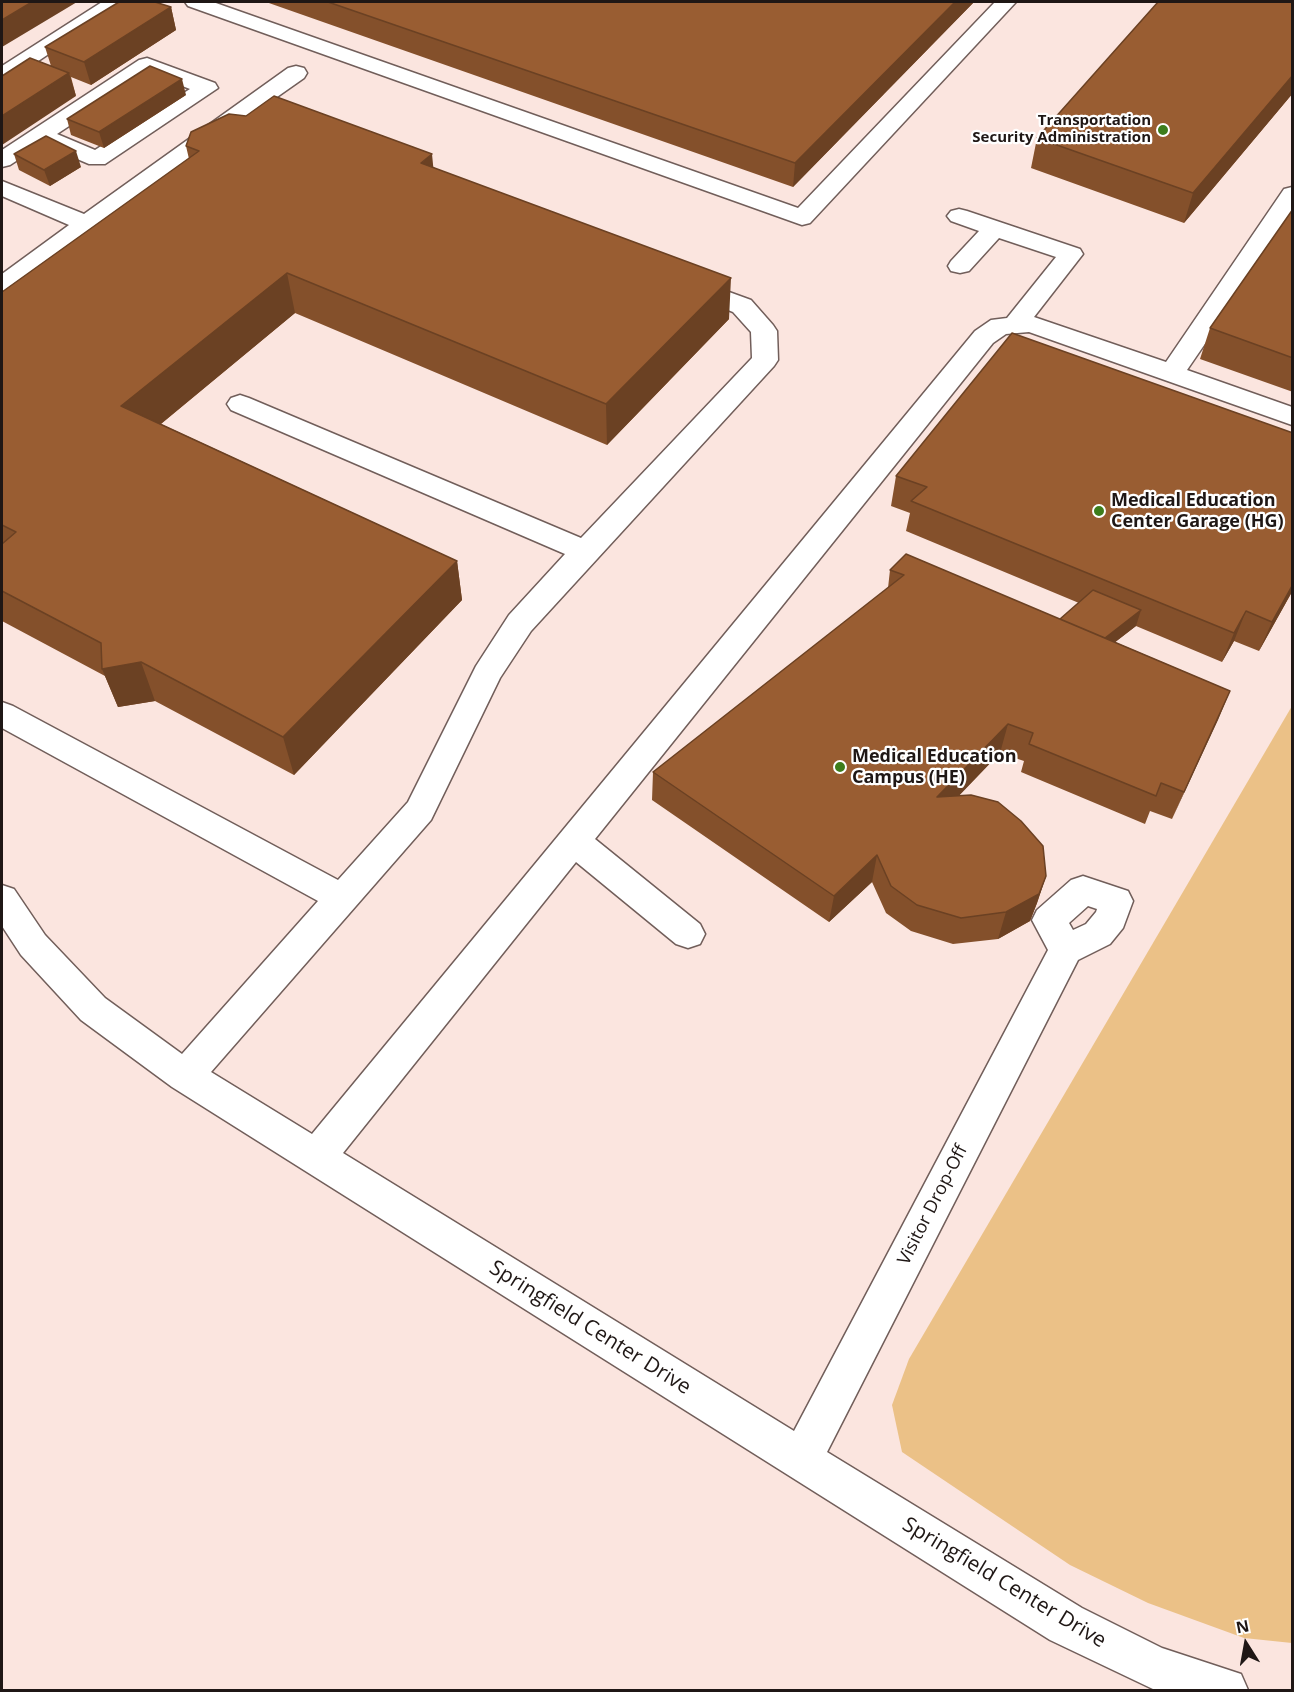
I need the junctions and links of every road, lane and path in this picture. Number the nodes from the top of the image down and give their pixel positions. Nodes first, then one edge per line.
1 (116, 2) edge
2 (195, 2) edge
3 (1006, 2) edge
4 (7, 66) edge
5 (296, 73) dead end
6 (250, 106) junction
7 (318, 131) edge
8 (40, 135) junction
9 (2, 160) edge
10 (2, 188) edge
11 (1293, 194) edge
12 (959, 216) dead end
13 (86, 224) junction
14 (994, 228) junction
15 (960, 266) dead end
16 (666, 277) edge
17 (2, 285) edge
18 (1016, 323) junction
19 (1085, 341) junction
20 (1067, 365) edge
21 (1172, 373) junction
22 (240, 404) dead end
23 (1293, 416) edge
24 (585, 551) junction
25 (2, 714) edge
26 (574, 841) junction
27 (342, 898) junction
28 (2, 899) edge
29 (688, 934) dead end
30 (1066, 950) dead end
31 (185, 1076) junction
32 (316, 1158) junction
33 (801, 1460) junction
34 (1225, 1690) edge

1 - 4 street
2 - 3 street
5 - 6 street
6 - 7 street
6 - 13 street
8 - 8 street
8 - 9 street
10 - 13 street
11 - 21 street
12 - 14 street
13 - 17 street
14 - 15 street
14 - 18 street
16 - 24 street
18 - 19 street
18 - 26 street
19 - 20 street
19 - 21 street
21 - 23 street
22 - 24 street
24 - 27 street
25 - 27 street
26 - 29 street
26 - 32 street
27 - 31 street
28 - 31 street, Springfield Center Drive
30 - 33 street, Visitor Drop-Off
31 - 32 street, Springfield Center Drive
32 - 33 street, Springfield Center Drive
33 - 34 street, Springfield Center Drive

